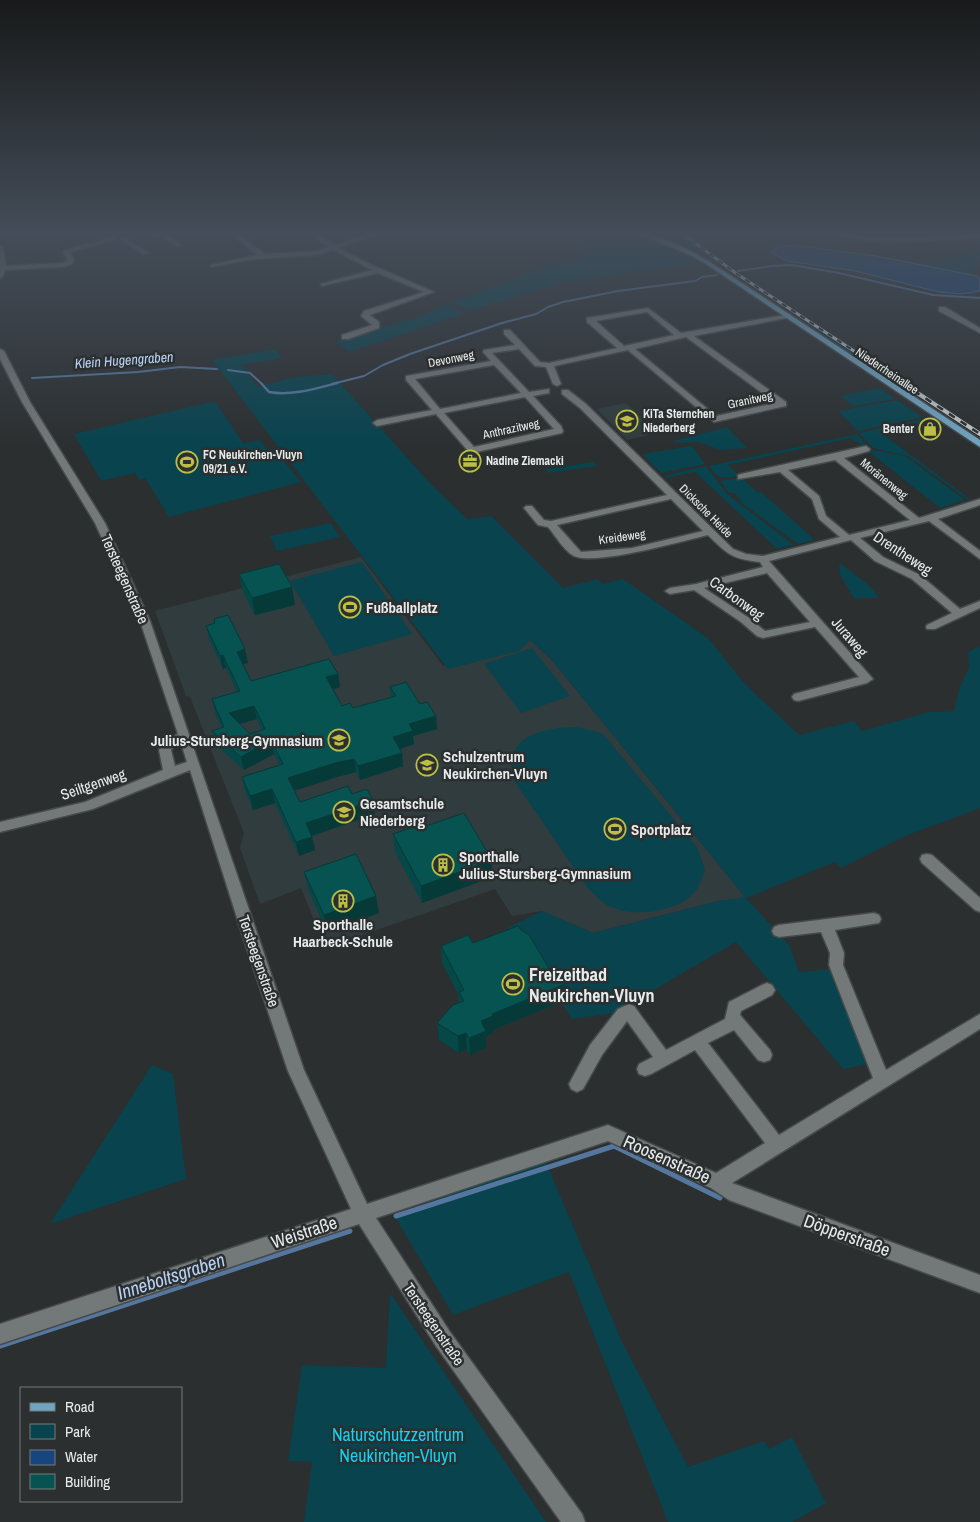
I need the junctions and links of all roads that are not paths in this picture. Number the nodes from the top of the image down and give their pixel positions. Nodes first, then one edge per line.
1 (388, 305) edge
2 (767, 305) edge
3 (942, 309) dead end
4 (784, 316) junction
5 (980, 331) edge
6 (507, 332) dead end
7 (684, 335) junction
8 (345, 337) dead end
9 (521, 346) junction
10 (627, 348) junction
11 (0, 351) edge
12 (496, 362) junction
13 (550, 365) junction
14 (4, 368) edge
15 (557, 384) junction
16 (546, 391) junction
17 (565, 392) junction
18 (527, 395) junction
19 (437, 412) junction
20 (377, 423) dead end
21 (980, 444) edge
22 (866, 449) dead end
23 (980, 450) edge
24 (837, 457) junction
25 (783, 470) junction
26 (742, 478) dead end
27 (673, 496) junction
28 (980, 502) edge
29 (529, 508) dead end
30 (931, 518) junction
31 (917, 521) junction
32 (551, 524) junction
33 (710, 532) junction
34 (850, 538) junction
35 (980, 556) edge
36 (766, 564) junction
37 (696, 587) junction
38 (670, 591) dead end
39 (980, 604) edge
40 (959, 614) junction
41 (819, 623) junction
42 (932, 627) dead end
43 (798, 696) dead end
44 (184, 736) junction
45 (194, 764) junction
46 (170, 772) junction
47 (0, 827) edge
48 (927, 859) dead end
49 (977, 898) edge
50 (874, 919) dead end
51 (825, 924) junction
52 (780, 932) dead end
53 (767, 990) dead end
54 (736, 1021) junction
55 (980, 1021) edge
56 (697, 1041) junction
57 (764, 1055) dead end
58 (664, 1059) junction
59 (645, 1069) dead end
60 (882, 1081) junction
61 (577, 1084) dead end
62 (608, 1133) joint
63 (777, 1146) junction
64 (717, 1182) junction
65 (362, 1213) junction
66 (980, 1284) edge
67 (0, 1334) edge
68 (574, 1522) edge

1 - 8 street
2 - 4 main road, Niederrheinallee
3 - 5 street
4 - 7 street
4 - 21 main road, Niederrheinallee
4 - 23 main road, Niederrheinallee
6 - 9 street
7 - 10 street
7 - 10 street
7 - 10 street, Granitweg
9 - 12 street
9 - 13 street
10 - 13 street
11 - 14 street, Tersteegenstraße
12 - 18 street, Devonweg
12 - 19 street, Devonweg
13 - 15 street
14 - 44 street, Tersteegenstraße
15 - 16 street
15 - 17 street, Dicksche Heide
16 - 17 street
16 - 18 street
17 - 27 street, Dicksche Heide
18 - 19 street
18 - 19 street, Anthrazitweg
19 - 20 street
22 - 24 street, Moränenweg
24 - 25 street, Moränenweg
24 - 31 street, Moränenweg
25 - 26 street, Moränenweg
25 - 34 street
27 - 32 street, Kreideweg
27 - 33 street, Dicksche Heide
28 - 30 street, Dicksche Heide
29 - 32 street, Kreideweg
30 - 31 street, Dicksche Heide
30 - 35 street
31 - 34 street, Dicksche Heide
32 - 33 street, Kreideweg
33 - 36 street, Dicksche Heide
34 - 36 street, Dicksche Heide
34 - 40 street, Drentheweg
36 - 37 street, Carbonweg
36 - 41 street, Juraweg
37 - 38 street, Carbonweg
37 - 41 street, Carbonweg
39 - 40 street
40 - 42 street
41 - 43 street, Juraweg
44 - 45 street, Tersteegenstraße
44 - 46 street
45 - 46 street, Seiltgenweg
45 - 65 street, Tersteegenstraße
46 - 47 street, Seiltgenweg
48 - 49 street
50 - 51 street
51 - 52 street
51 - 60 street
53 - 54 street
54 - 56 street
54 - 57 street
55 - 60 street, Roosenstraße
56 - 58 street
56 - 63 street
58 - 59 street
58 - 61 street
60 - 63 street, Roosenstraße
62 - 64 street, Roosenstraße
62 - 65 street, Weistraße
63 - 64 street, Roosenstraße
64 - 66 street, Döpperstraße
65 - 67 street, Weistraße
65 - 68 street, Tersteegenstraße

